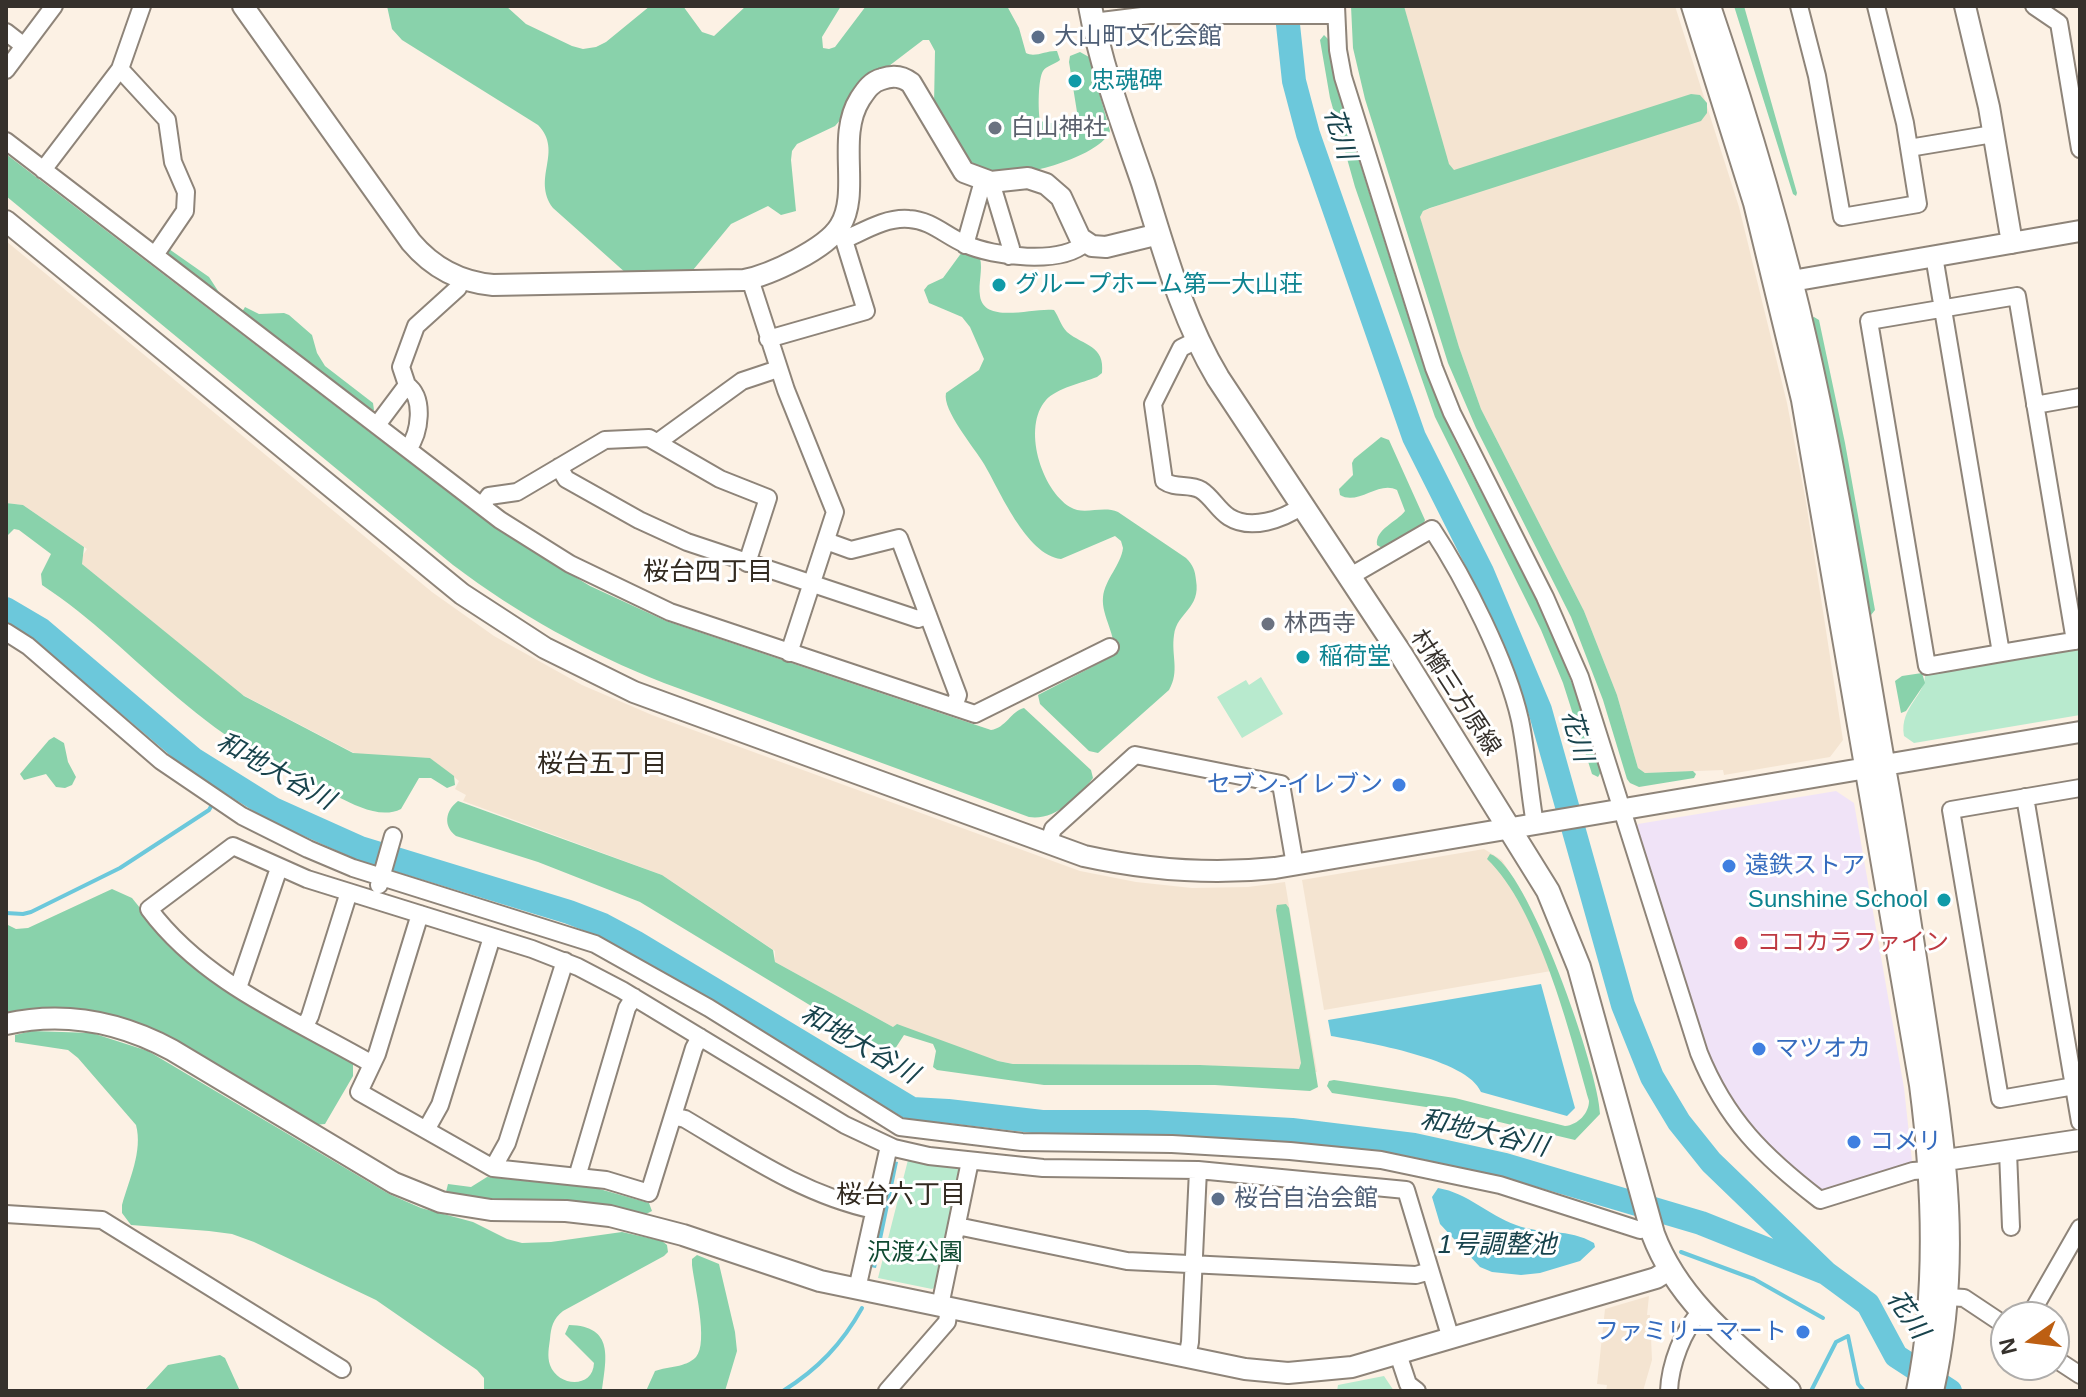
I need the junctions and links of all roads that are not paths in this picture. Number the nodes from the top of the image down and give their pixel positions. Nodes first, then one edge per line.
1 (54, 6) edge
2 (142, 6) edge
3 (243, 6) edge
4 (1692, 6) edge
5 (1710, 6) edge
6 (1799, 6) edge
7 (1876, 6) edge
8 (1965, 6) edge
9 (2034, 6) edge
10 (1336, 10) edge
11 (1091, 14) edge
12 (6, 32) edge
13 (24, 46) junction
14 (120, 69) junction
15 (6, 70) edge
16 (1993, 134) junction
17 (6, 141) edge
18 (1909, 148) junction
19 (2080, 149) edge
20 (43, 170) junction
21 (987, 181) junction
22 (6, 221) edge
23 (2080, 231) edge
24 (1159, 234) junction
25 (840, 236) junction
26 (1085, 243) junction
27 (2012, 243) junction
28 (965, 245) junction
29 (155, 255) junction
30 (1009, 256) junction
31 (1934, 256) junction
32 (462, 279) junction
33 (750, 279) junction
34 (1792, 281) junction
35 (1943, 309) junction
36 (768, 339) junction
37 (1197, 340) junction
38 (778, 369) junction
39 (407, 385) junction
40 (2080, 397) edge
41 (2035, 405) junction
42 (377, 425) junction
43 (659, 444) junction
44 (408, 449) junction
45 (559, 467) junction
46 (482, 506) junction
47 (1302, 506) junction
48 (826, 541) junction
49 (747, 563) junction
50 (1349, 577) junction
51 (812, 584) junction
52 (928, 615) junction
53 (6, 632) edge
54 (2077, 640) edge
55 (1110, 647) dead end
56 (789, 653) junction
57 (2001, 653) junction
58 (954, 707) junction
59 (2080, 732) edge
60 (1875, 767) junction
61 (2080, 788) edge
62 (2025, 797) junction
63 (1621, 810) junction
64 (1542, 823) junction
65 (1510, 828) junction
66 (393, 838) dead end
67 (1048, 844) junction
68 (1295, 865) junction
69 (279, 868) junction
70 (382, 875) junction
71 (349, 892) junction
72 (374, 900) junction
73 (420, 914) junction
74 (492, 937) junction
75 (565, 961) junction
76 (238, 988) junction
77 (634, 997) junction
78 (6, 1024) edge
79 (305, 1026) junction
80 (700, 1037) junction
81 (372, 1064) junction
82 (2077, 1086) edge
83 (673, 1116) junction
84 (2080, 1122) edge
85 (426, 1130) junction
86 (2080, 1140) edge
87 (889, 1146) junction
88 (2008, 1152) junction
89 (970, 1161) junction
90 (1937, 1165) junction
91 (493, 1168) junction
92 (1198, 1170) junction
93 (577, 1177) junction
94 (874, 1210) junction
95 (6, 1214) edge
96 (957, 1226) junction
97 (1651, 1226) junction
98 (2011, 1227) dead end
99 (2080, 1228) edge
100 (1194, 1265) junction
101 (1669, 1270) junction
102 (1430, 1271) junction
103 (857, 1289) junction
104 (2038, 1301) edge
105 (1941, 1304) junction
106 (945, 1307) junction
107 (1701, 1312) junction
108 (1990, 1315) edge
109 (1451, 1339) junction
110 (1398, 1354) junction
111 (1187, 1357) junction
112 (342, 1369) dead end
113 (887, 1391) edge
114 (1417, 1391) edge
115 (1669, 1391) edge
116 (1789, 1391) edge
117 (1917, 1391) edge
118 (1933, 1391) edge

1 - 13 street
2 - 14 street
3 - 32 street
4 - 60 street
5 - 34 street
6 - 18 street
7 - 18 street
8 - 16 street
9 - 19 street
10 - 11 street
10 - 63 street
11 - 24 main road, 村櫛三方原線
12 - 13 street
13 - 15 street
14 - 20 street
14 - 29 street
16 - 18 street
16 - 27 street
17 - 20 street
20 - 29 street
21 - 25 street
21 - 26 street
21 - 28 street
21 - 30 street
22 - 67 street
23 - 27 street
24 - 26 street
24 - 37 main road, 村櫛三方原線
25 - 28 street
25 - 33 street
25 - 36 street
26 - 30 street
27 - 31 street
28 - 30 street
29 - 42 street
31 - 34 street
31 - 35 street
32 - 33 street
32 - 39 street
33 - 36 street
34 - 60 street
35 - 41 street
35 - 57 street
35 - 57 street
36 - 38 street
37 - 47 main road, 村櫛三方原線
37 - 47 street
38 - 43 street
38 - 48 street
39 - 42 street
39 - 44 street
40 - 41 street
41 - 54 street
42 - 44 street
43 - 45 street
43 - 49 street
44 - 46 street
45 - 46 street
45 - 49 street
46 - 56 street
47 - 50 main road, 村櫛三方原線
48 - 51 street
48 - 52 street
49 - 51 street
50 - 64 street
50 - 65 main road, 村櫛三方原線
51 - 52 street
51 - 56 street
52 - 58 street
53 - 70 street
54 - 57 street
55 - 58 street
56 - 58 street
59 - 60 street
60 - 63 street
60 - 90 street
61 - 62 street
62 - 82 street
62 - 82 street
63 - 64 street
63 - 90 street
64 - 65 street
65 - 68 street
65 - 97 main road, 村櫛三方原線
66 - 70 street
67 - 68 street
67 - 68 street
69 - 71 street
69 - 76 street
69 - 76 street
70 - 72 street
70 - 97 street
71 - 72 street
71 - 79 street
72 - 73 street
73 - 74 street
73 - 81 street
74 - 75 street
74 - 85 street
75 - 77 street
75 - 91 street
76 - 79 street
77 - 80 street
77 - 93 street
78 - 103 street
79 - 81 street
80 - 83 street
80 - 87 street
81 - 85 street
82 - 84 street
83 - 93 street
83 - 94 street
85 - 91 street
86 - 88 street
87 - 89 street
87 - 94 street
88 - 90 street
88 - 98 street
89 - 92 street
89 - 96 street
90 - 105 street
91 - 93 street
92 - 100 street
92 - 102 street
94 - 103 street
95 - 112 street
96 - 100 street
96 - 106 street
97 - 101 main road, 村櫛三方原線
99 - 104 street
100 - 102 street
100 - 111 street
101 - 107 main road, 村櫛三方原線
101 - 109 street
102 - 109 street
103 - 106 street
105 - 108 street
105 - 117 street
105 - 118 street
106 - 111 street
106 - 113 street
107 - 115 street
107 - 116 main road, 村櫛三方原線
109 - 110 street
110 - 111 street
110 - 114 street

